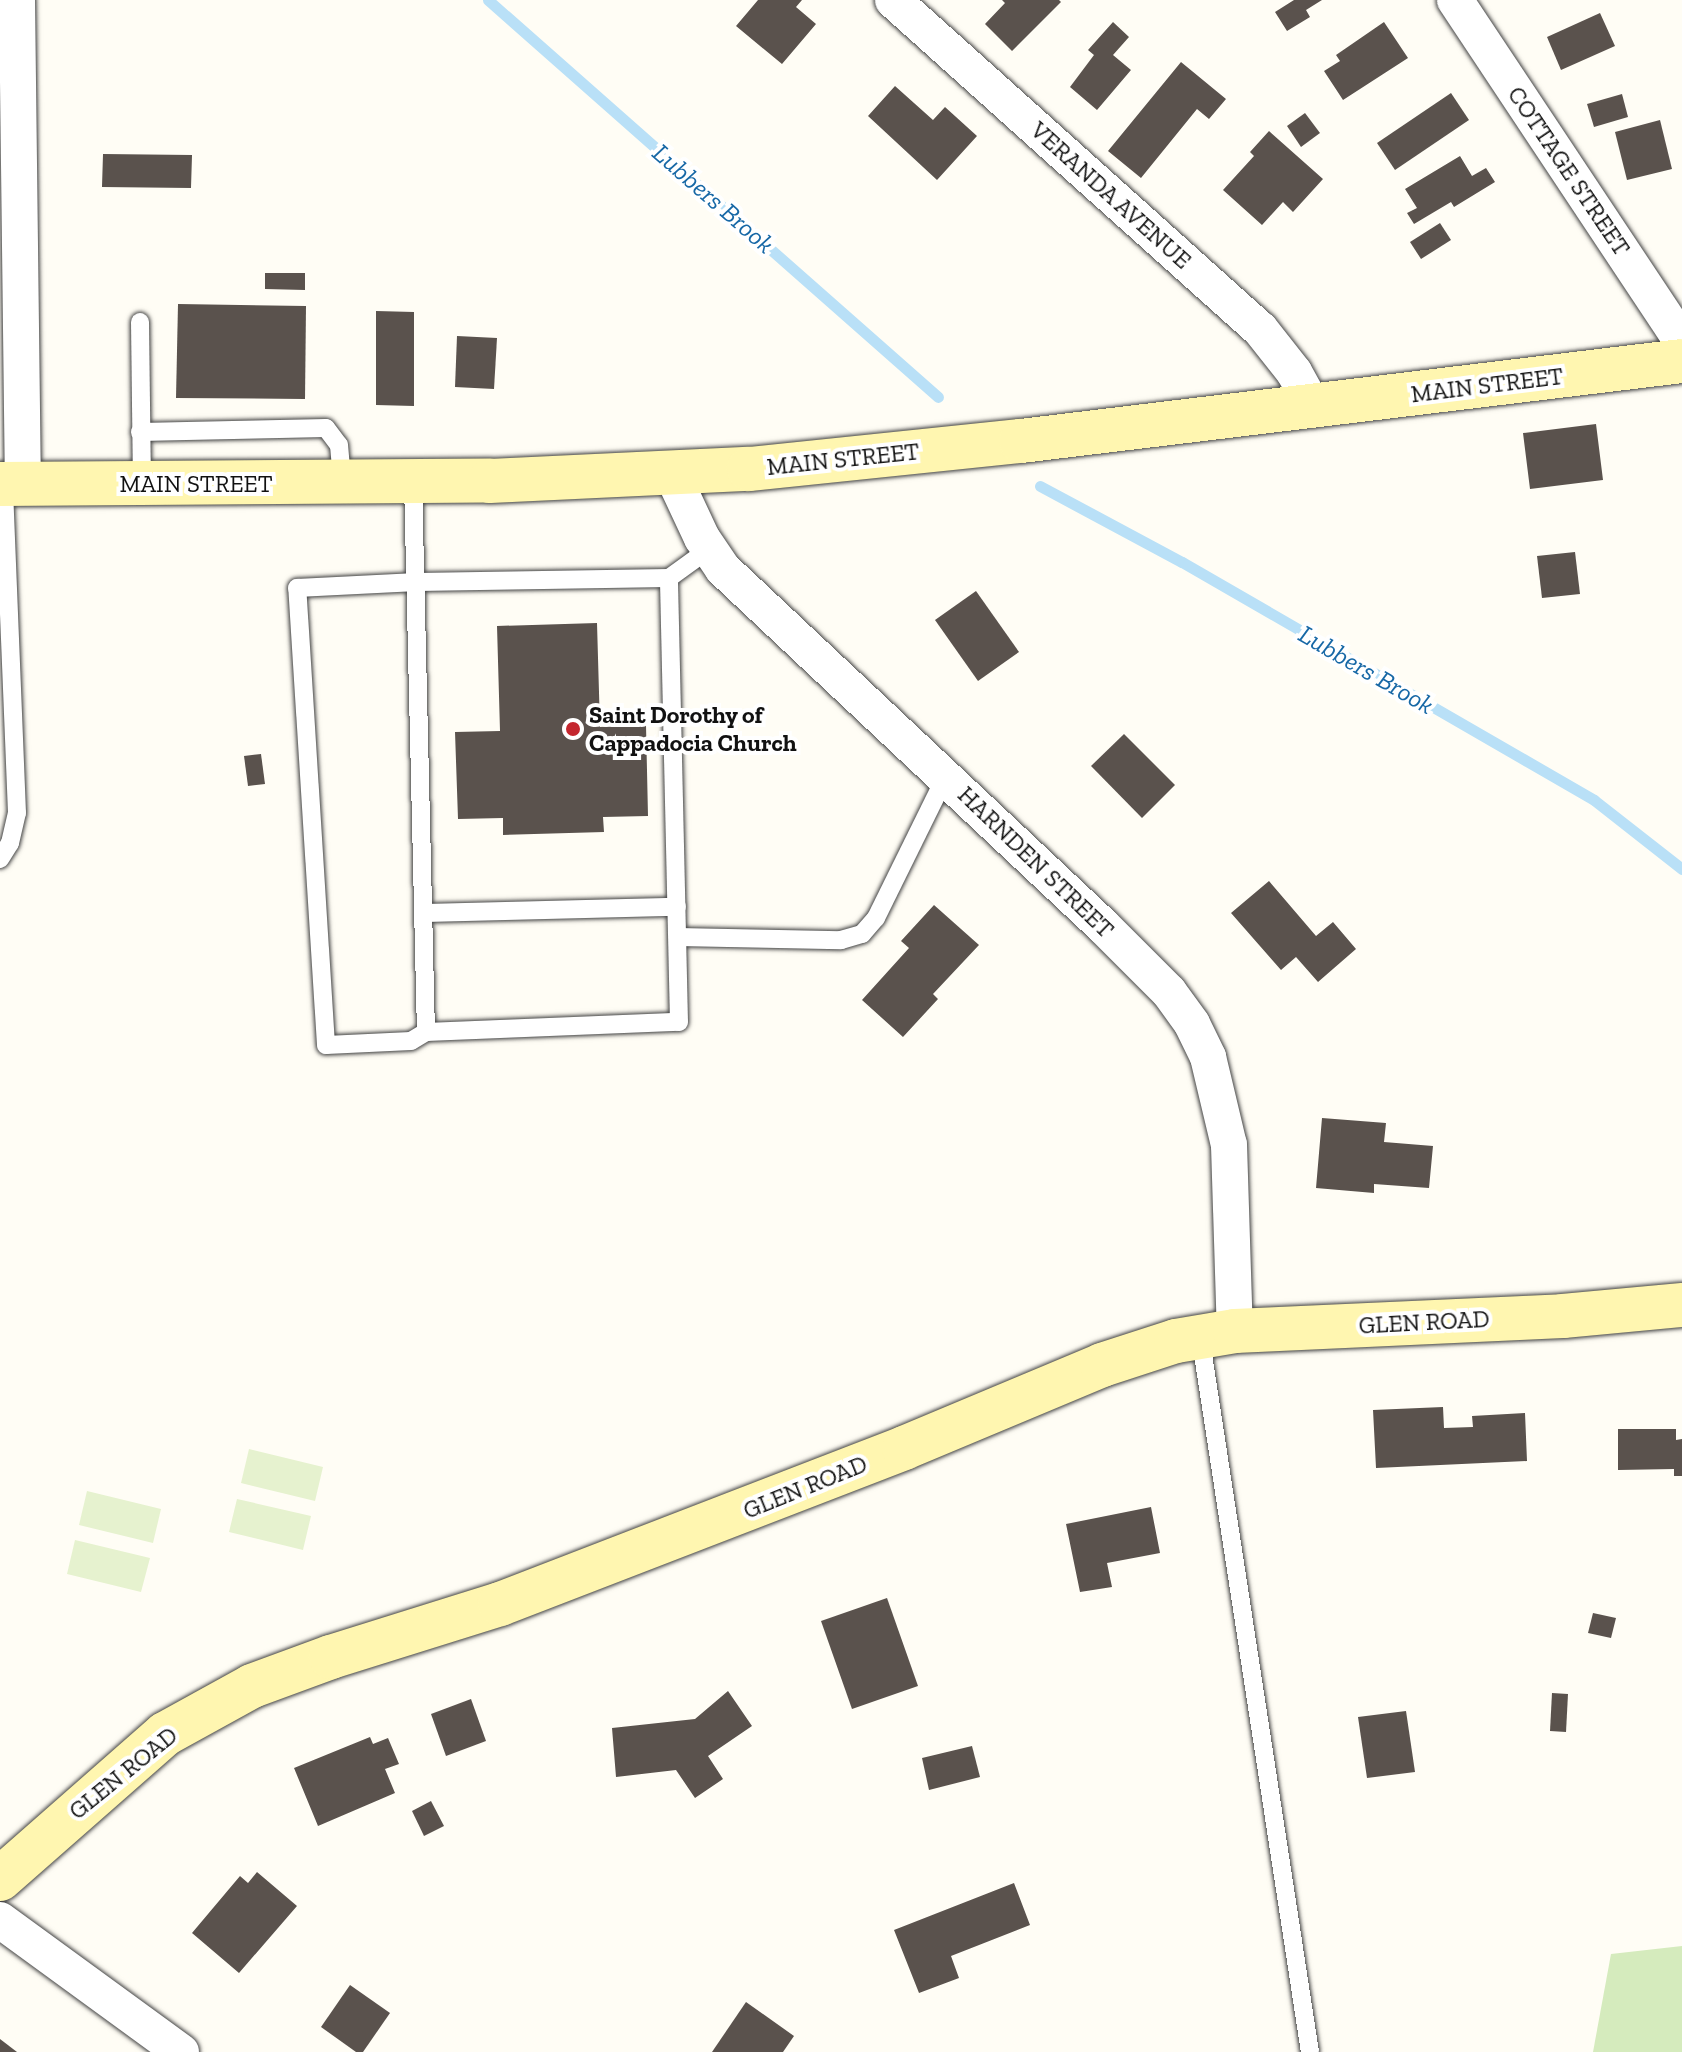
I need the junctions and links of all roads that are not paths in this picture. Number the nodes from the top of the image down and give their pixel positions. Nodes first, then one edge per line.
1 (17, 0) edge
2 (893, 0) edge
3 (1455, 0) edge
4 (9, 87) edge
5 (140, 322) dead end
6 (1682, 342) edge
7 (1682, 361) edge
8 (1312, 405) junction
9 (140, 432) junction
10 (672, 474) junction
11 (413, 482) junction
12 (342, 483) junction
13 (9, 484) edge
14 (142, 485) junction
15 (709, 549) junction
16 (669, 578) junction
17 (417, 582) junction
18 (5, 649) edge
19 (946, 776) junction
20 (0, 859) edge
21 (677, 907) junction
22 (424, 913) junction
23 (678, 937) junction
24 (426, 1032) junction
25 (1682, 1305) edge
26 (1217, 1333) junction
27 (0, 1879) edge
28 (0, 1920) edge
29 (181, 2052) edge
30 (1310, 2052) edge

1 - 4 street
2 - 8 street, VERANDA AVENUE
3 - 6 street, COTTAGE STREET
4 - 13 street
5 - 9 lane
7 - 8 street, MAIN STREET
8 - 10 street, MAIN STREET
9 - 12 lane
9 - 14 lane
10 - 11 street, MAIN STREET
10 - 15 street, HARNDEN STREET
11 - 12 street, MAIN STREET
11 - 17 lane
12 - 14 street, MAIN STREET
13 - 14 street, MAIN STREET
13 - 18 lane
15 - 16 lane
15 - 19 street, HARNDEN STREET
16 - 17 lane
16 - 21 lane
17 - 22 lane
17 - 24 lane
18 - 20 lane
19 - 23 lane
19 - 26 street, HARNDEN STREET
21 - 22 lane
21 - 23 lane
22 - 24 lane
23 - 24 lane
25 - 26 street, GLEN ROAD
26 - 27 street, GLEN ROAD
26 - 30 lane
28 - 29 street

